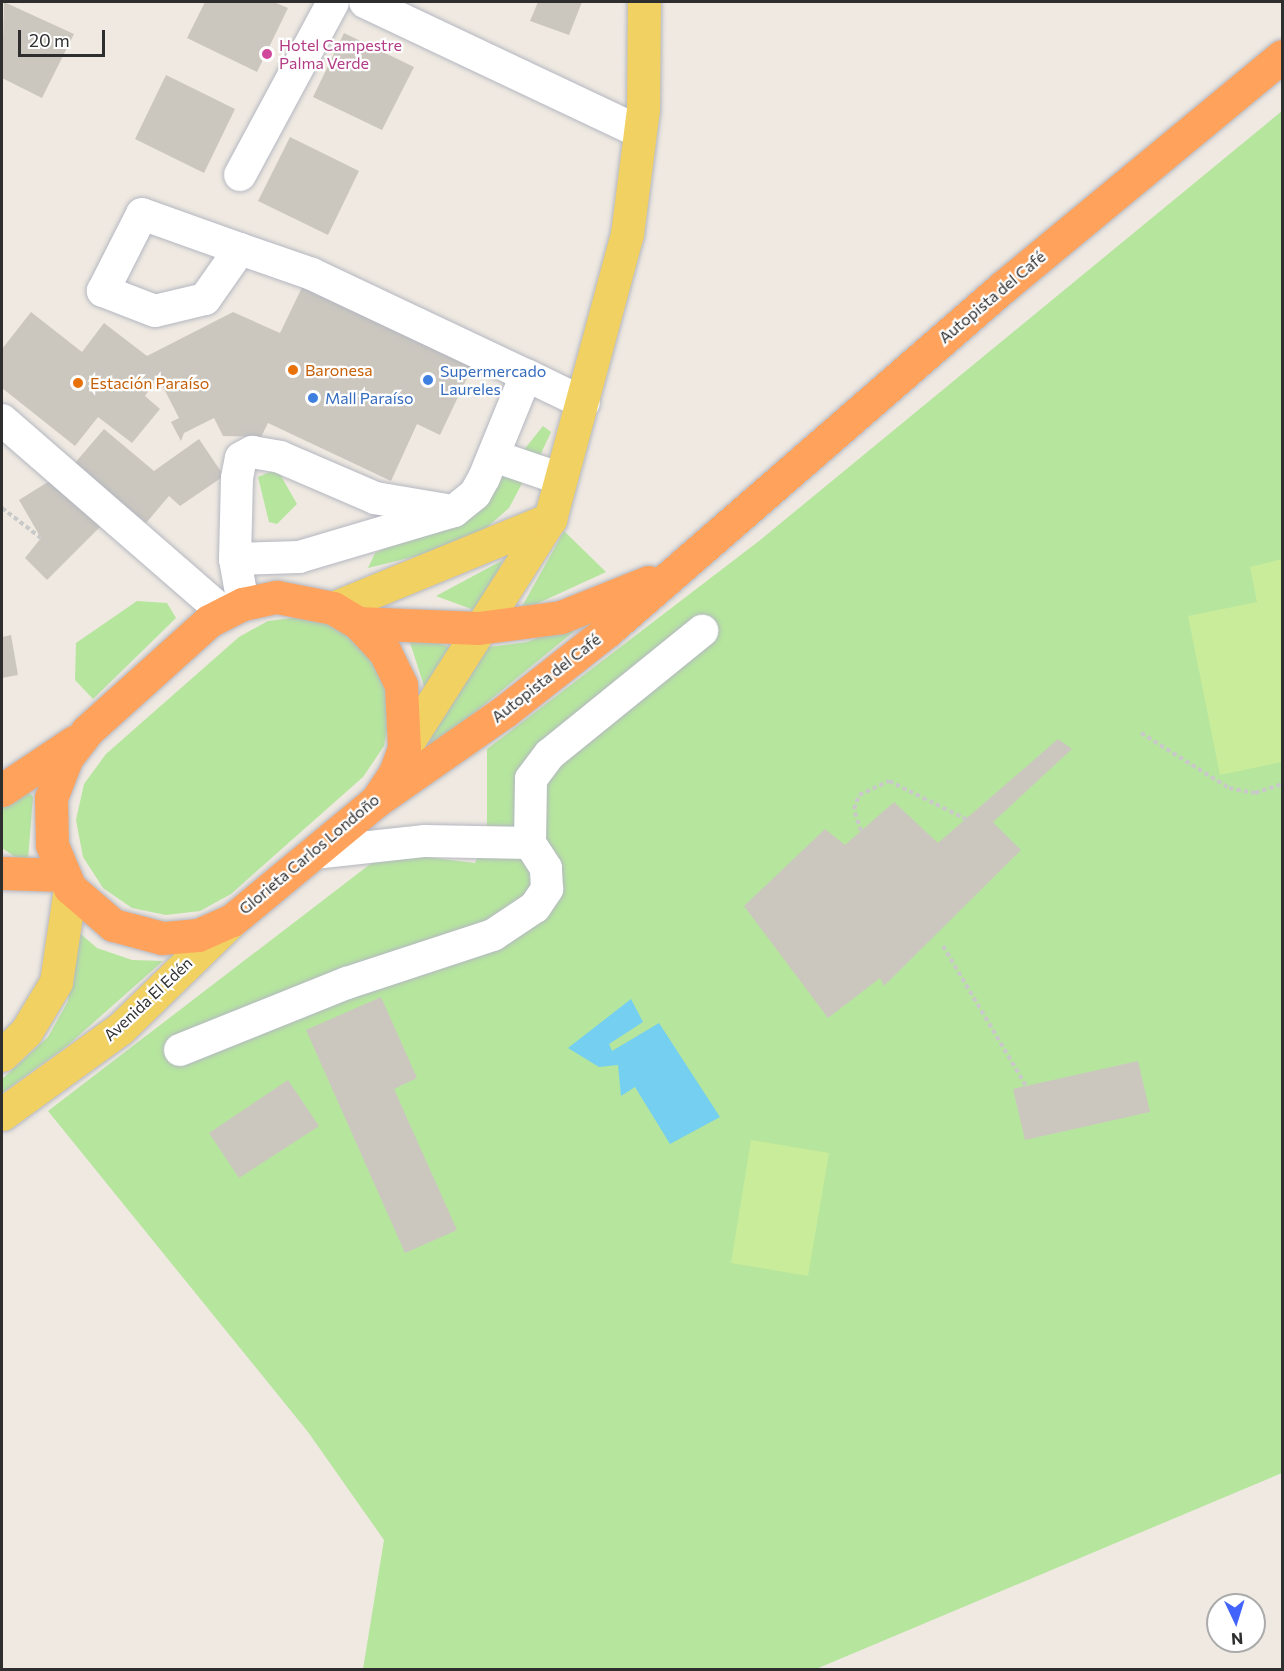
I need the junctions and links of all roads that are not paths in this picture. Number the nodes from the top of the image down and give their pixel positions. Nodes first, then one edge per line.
1 (333, 2) edge
2 (365, 2) edge
3 (644, 2) edge
4 (1282, 56) edge
5 (640, 132) junction
6 (240, 175) dead end
7 (240, 249) dead end
8 (526, 375) junction
9 (584, 403) junction
10 (2, 420) edge
11 (494, 456) junction
12 (561, 479) junction
13 (454, 511) junction
14 (550, 519) junction
15 (707, 543) junction
16 (235, 559) junction
17 (233, 608) junction
18 (345, 615) junction
19 (478, 628) junction
20 (702, 631) dead end
21 (87, 731) junction
22 (404, 748) junction
23 (2, 790) edge
24 (376, 801) junction
25 (530, 843) junction
26 (314, 853) junction
27 (2, 873) edge
28 (67, 882) junction
29 (232, 920) junction
30 (180, 1050) dead end
31 (2, 1055) edge
32 (2, 1114) edge

1 - 6 street
2 - 5 street
3 - 5 main road
4 - 15 highway, Autopista del Café
5 - 9 main road
7 - 8 street
8 - 9 street
8 - 11 street
9 - 12 main road
10 - 17 street
11 - 12 street
11 - 13 street
12 - 14 main road
13 - 16 street
13 - 16 street
14 - 18 main road
14 - 19 main road
15 - 19 highway, Autopista del Café
15 - 24 highway, Autopista del Café
16 - 17 street
17 - 18 highway, Glorieta Carlos Londoño
17 - 21 highway, Glorieta Carlos Londoño
18 - 19 highway, Autopista del Café
18 - 22 highway
19 - 22 main road
20 - 25 street
21 - 23 highway
21 - 28 highway, Glorieta Carlos Londoño
22 - 24 highway, Glorieta Carlos Londoño
24 - 26 highway, Glorieta Carlos Londoño
25 - 26 street
25 - 30 street
26 - 29 highway, Glorieta Carlos Londoño
27 - 28 highway
28 - 29 highway, Glorieta Carlos Londoño
28 - 31 main road
29 - 32 main road, Avenida El Edén

